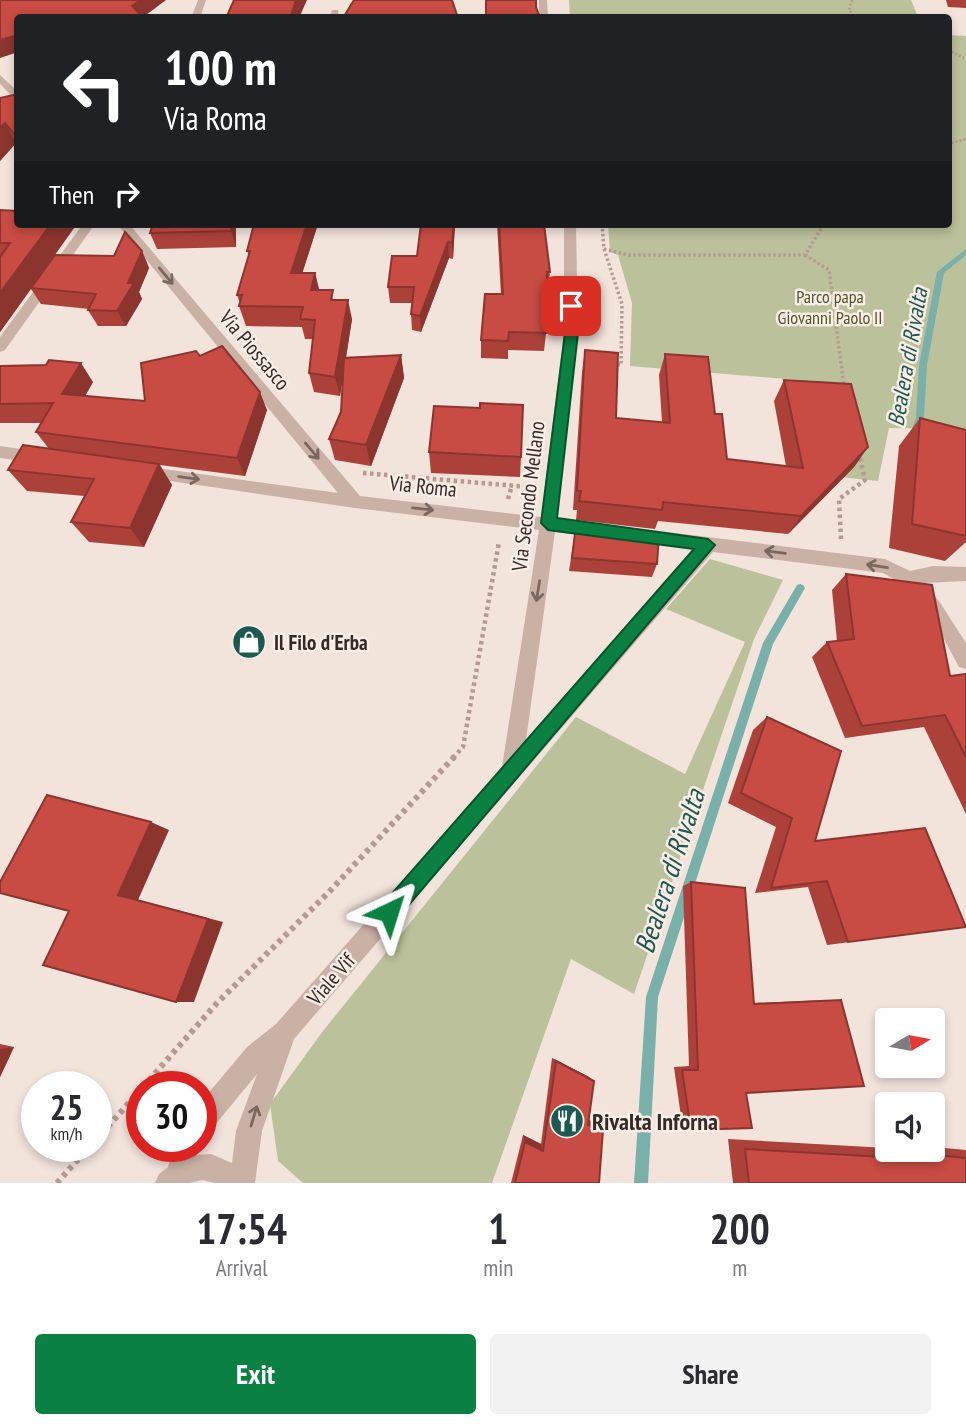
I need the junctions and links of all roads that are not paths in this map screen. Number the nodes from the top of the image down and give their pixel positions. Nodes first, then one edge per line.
1 (0, 78) edge
2 (14, 94) edge
3 (86, 228) edge
4 (126, 228) edge
5 (570, 228) edge
6 (0, 347) edge
7 (0, 452) edge
8 (55, 460) edge
9 (123, 469) edge
10 (355, 502) junction
11 (548, 523) junction
12 (708, 545) junction
13 (966, 574) edge
14 (908, 579) junction
15 (966, 661) edge
16 (511, 773) junction
17 (284, 1032) junction
18 (217, 1103) edge
19 (173, 1178) edge
20 (234, 1183) edge
21 (242, 1183) edge

1 - 2 street
3 - 6 street
4 -> 10 street, Via Piossasco
5 - 11 street, Via Secondo Mellano
7 - 8 street
9 -> 10 street, Via Roma
10 -> 11 street, Via Roma
11 - 12 street, Via Roma
11 -> 16 street, Via Secondo Mellano
14 -> 12 street, Via Roma
12 - 16 street, Viale Vif
13 - 14 street
14 - 15 street
16 - 17 street, Viale Vif
17 - 18 street, Viale Vif
21 -> 17 street, Viale Vif
19 - 20 street

